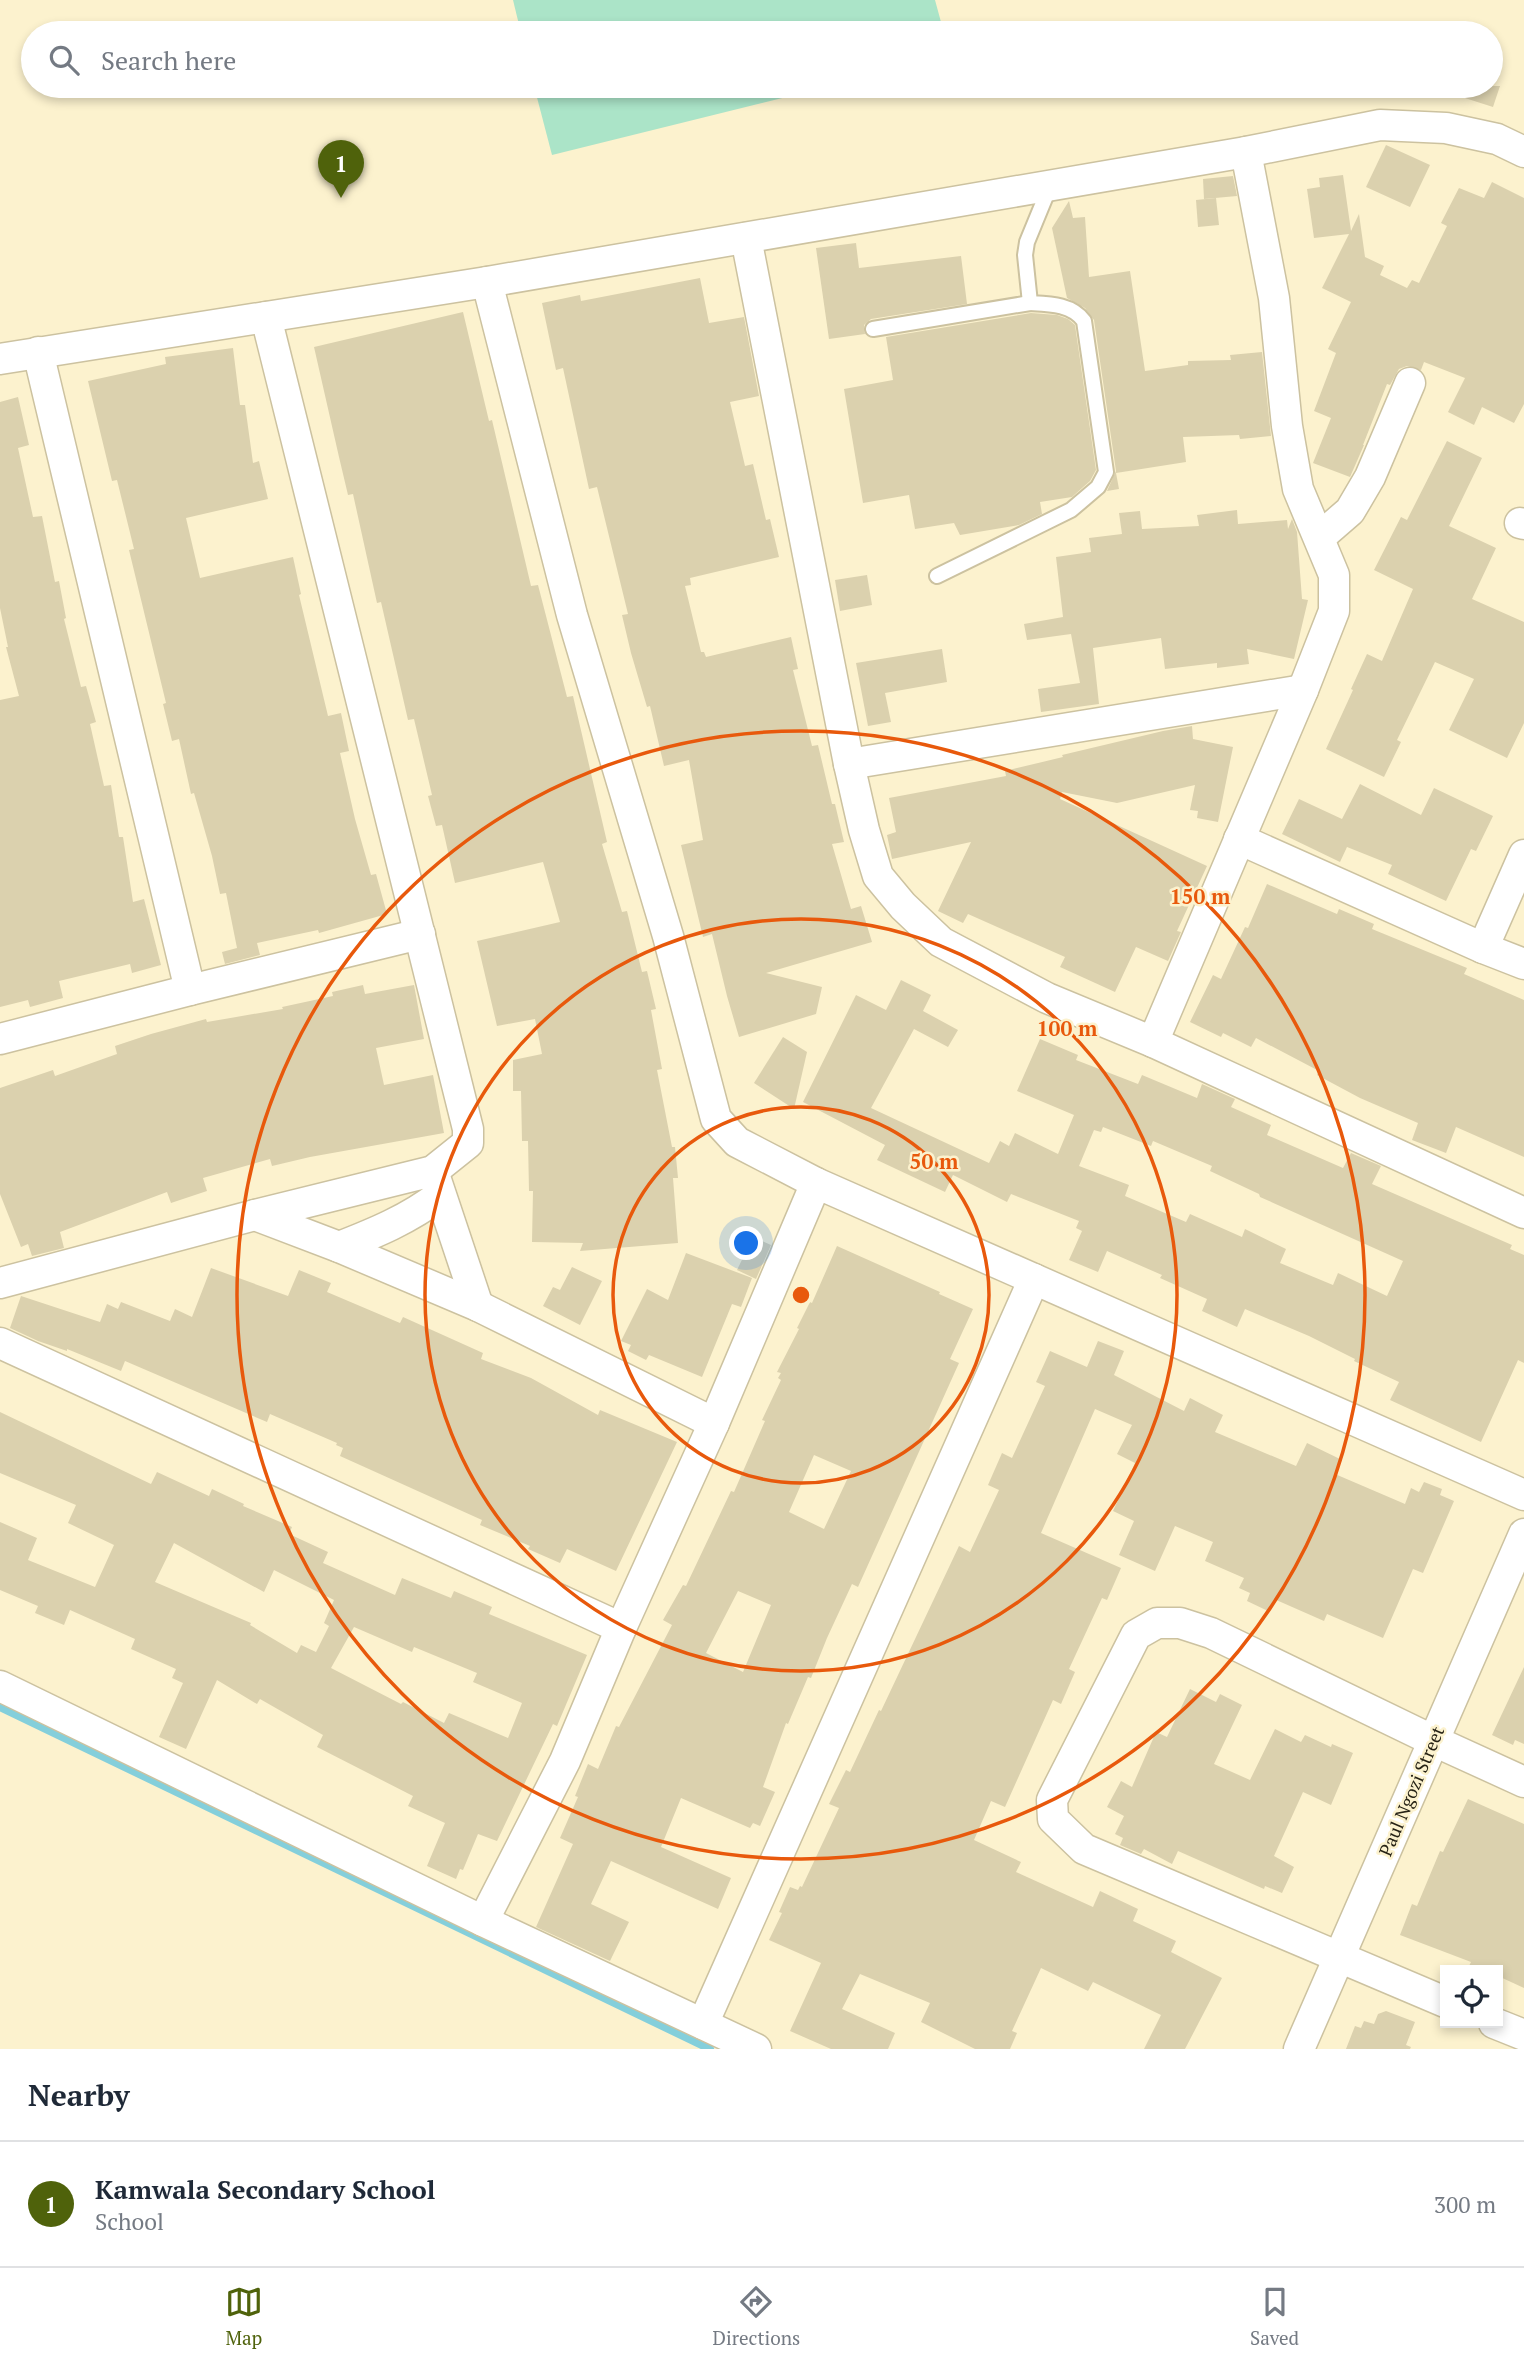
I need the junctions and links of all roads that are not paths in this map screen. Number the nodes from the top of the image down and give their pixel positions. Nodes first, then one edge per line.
1 (1246, 152) junction
2 (1524, 152) edge
3 (1050, 186) junction
4 (746, 238) junction
5 (487, 282) junction
6 (1030, 303) junction
7 (265, 317) junction
8 (873, 329) dead end
9 (38, 352) junction
10 (0, 359) edge
11 (1410, 383) dead end
12 (1320, 537) junction
13 (937, 576) dead end
14 (1303, 690) junction
15 (849, 764) junction
16 (1239, 839) junction
17 (1524, 855) edge
18 (420, 934) junction
19 (1483, 948) junction
20 (1524, 964) edge
21 (190, 990) junction
22 (0, 1039) edge
23 (1153, 1042) junction
24 (436, 1183) junction
25 (816, 1183) junction
26 (1524, 1213) edge
27 (256, 1215) junction
28 (339, 1247) junction
29 (1034, 1279) junction
30 (0, 1283) edge
31 (478, 1307) junction
32 (0, 1343) edge
33 (714, 1423) junction
34 (1524, 1495) edge
35 (1524, 1534) edge
36 (621, 1628) junction
37 (0, 1686) edge
38 (1432, 1740) junction
39 (1524, 1782) edge
40 (483, 1921) junction
41 (1340, 1958) junction
42 (1440, 2000) edge
43 (703, 2024) junction
44 (1503, 2027) edge
45 (1524, 2035) edge
46 (756, 2049) edge
47 (1299, 2049) edge

1 - 2 street
1 - 3 street
1 - 12 street
3 - 4 street
3 - 6 lane
4 - 5 street
4 - 15 street
5 - 7 street
5 - 25 street
6 - 8 lane
6 - 13 lane
7 - 9 street
7 - 18 street
9 - 10 street
9 - 21 street
11 - 12 street
12 - 14 street
14 - 15 street
14 - 16 street
15 - 23 street
16 - 19 street
16 - 23 street
17 - 19 street
18 - 21 street
18 - 24 street
19 - 20 street
21 - 22 street
23 - 26 street
24 - 27 street
24 - 28 street
24 - 31 street
25 - 29 street
25 - 33 street
27 - 28 street
27 - 30 street
28 - 31 street
29 - 34 street
29 - 43 street
31 - 33 street
32 - 36 street
33 - 36 street
35 - 38 street, Paul Ngozi Street
36 - 40 street
37 - 40 street
38 - 39 street
38 - 41 street, Paul Ngozi Street
38 - 41 street
40 - 43 street
41 - 42 street
41 - 47 street, Paul Ngozi Street
43 - 46 street
44 - 45 street

